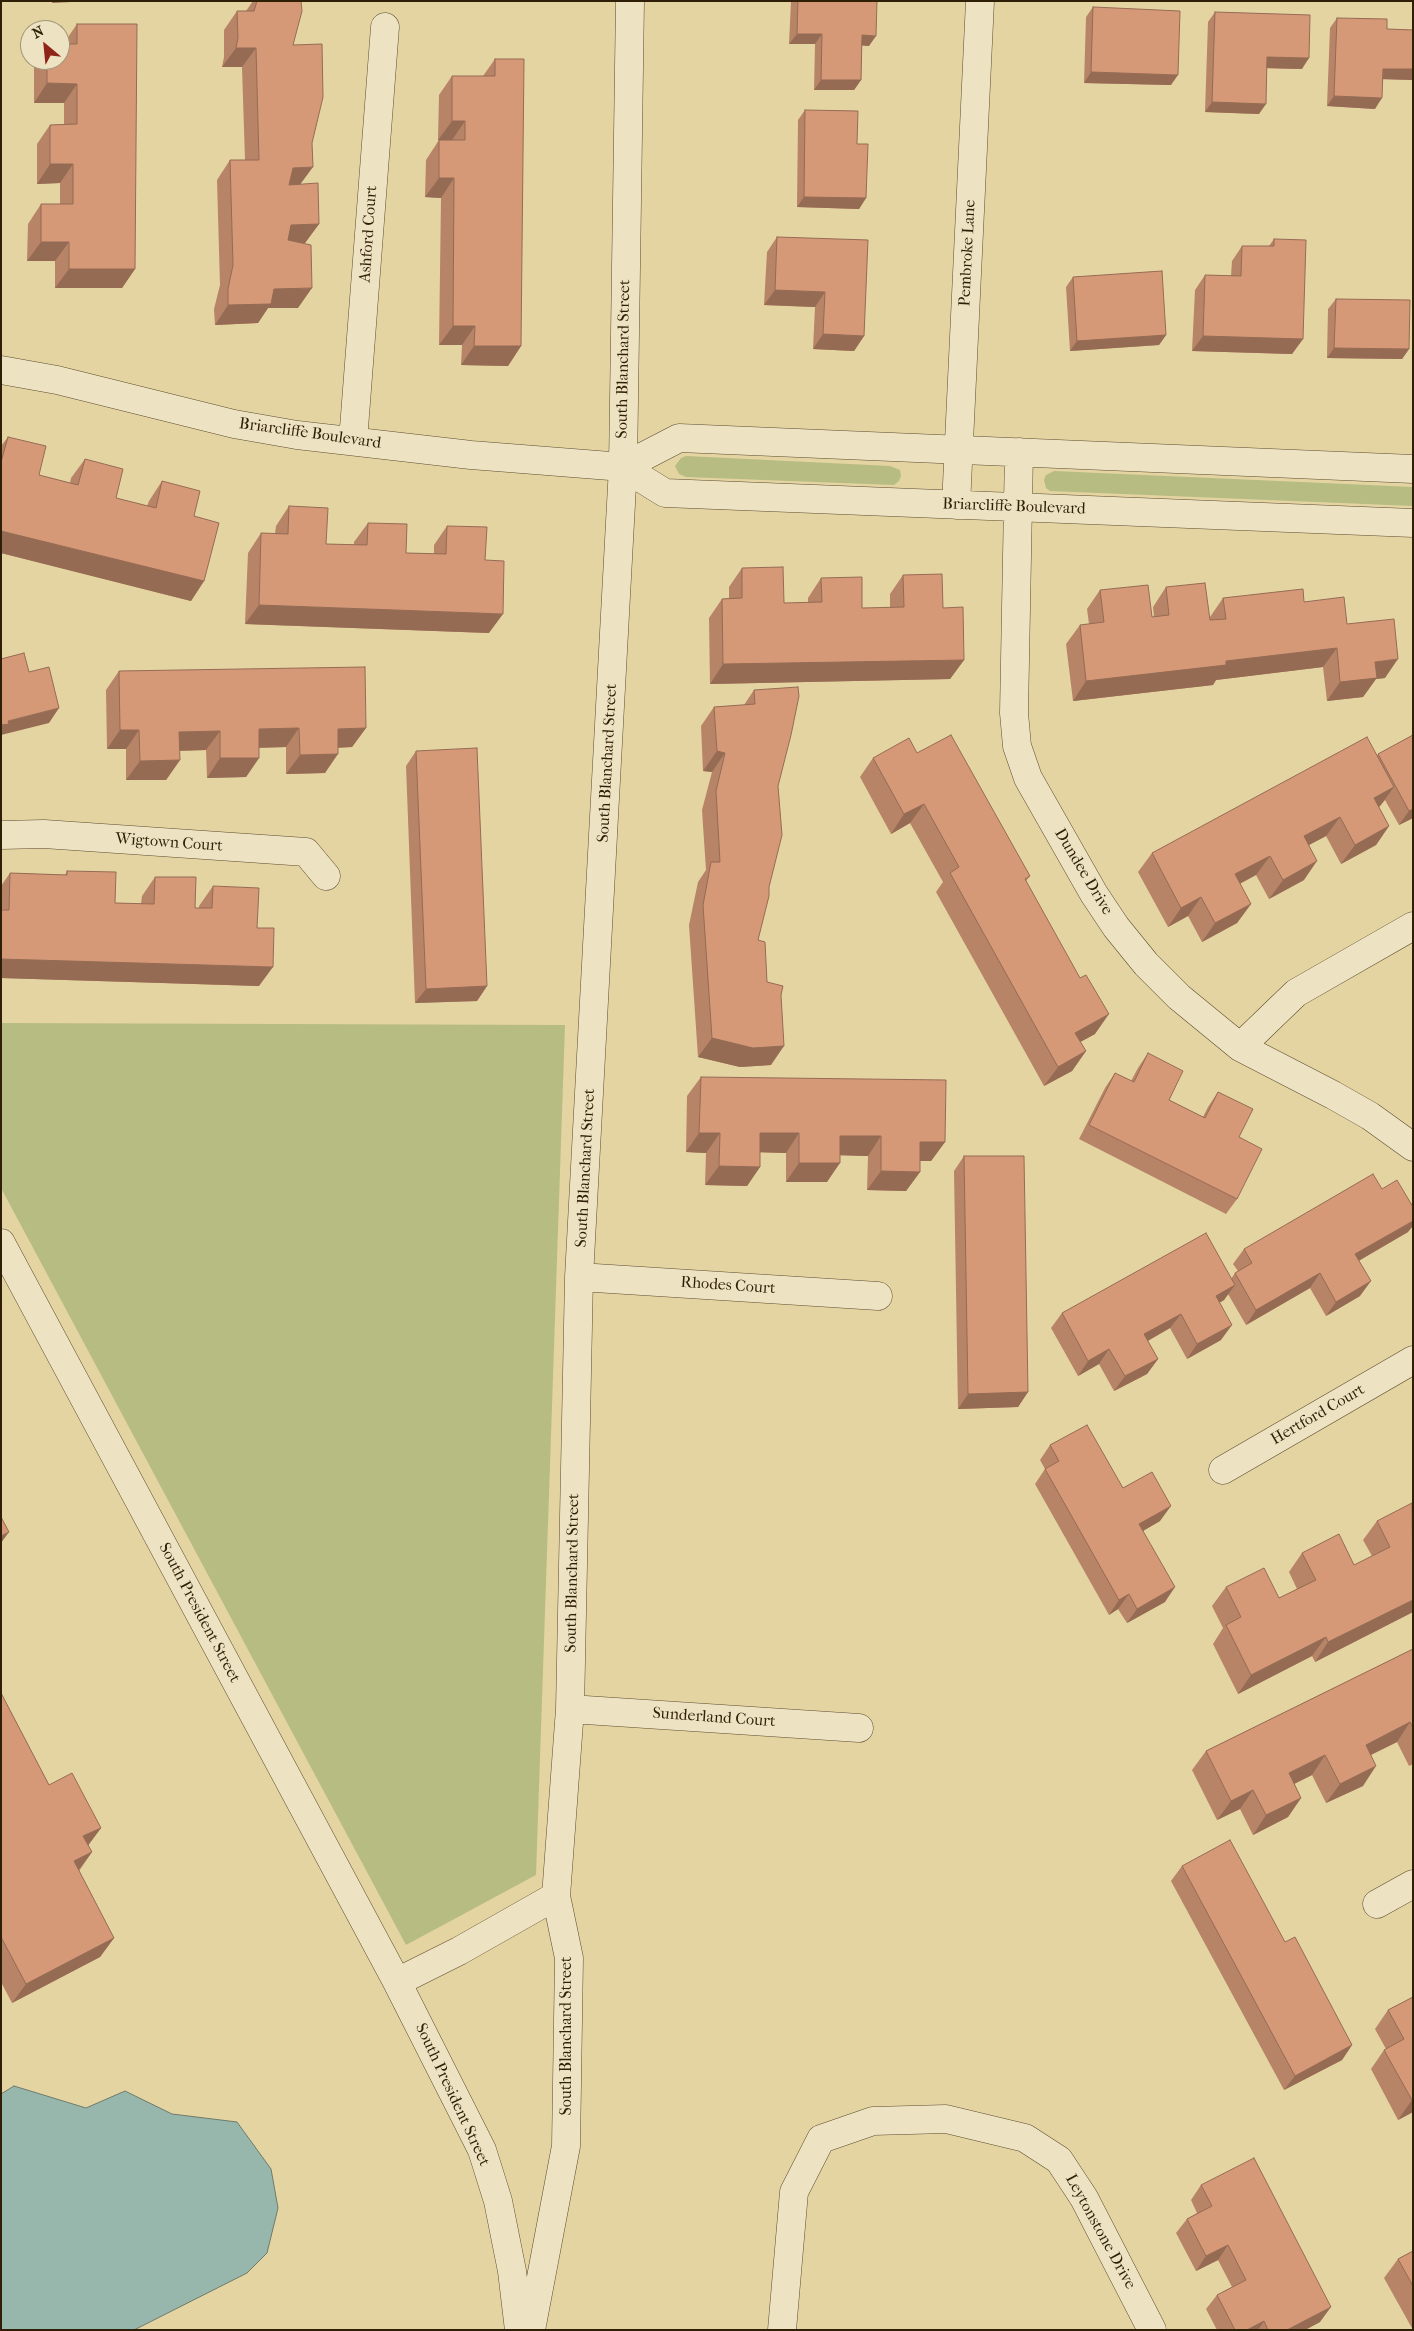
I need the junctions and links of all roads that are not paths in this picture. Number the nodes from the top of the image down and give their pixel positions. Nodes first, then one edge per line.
1 (630, 1) edge
2 (980, 1) edge
3 (385, 27) dead end
4 (1, 370) edge
5 (353, 441) junction
6 (959, 450) junction
7 (1018, 452) junction
8 (623, 467) junction
9 (1413, 468) edge
10 (956, 505) junction
11 (1017, 508) junction
12 (1413, 523) edge
13 (1, 835) edge
14 (326, 876) dead end
15 (1413, 926) edge
16 (1240, 1047) junction
17 (1413, 1147) edge
18 (1, 1243) edge
19 (579, 1277) junction
20 (878, 1296) dead end
21 (1413, 1360) edge
22 (1223, 1470) dead end
23 (570, 1709) junction
24 (858, 1728) dead end
25 (1413, 1884) edge
26 (556, 1896) junction
27 (1377, 1904) dead end
28 (397, 1982) junction
29 (519, 2330) edge
30 (531, 2330) edge
31 (782, 2330) edge
32 (1152, 2330) edge

1 - 8 street, South Blanchard Street
2 - 6 street, Pembroke Lane
3 - 5 street, Ashford Court
4 - 5 street, Briarcliffe Boulevard
5 - 8 street, Briarcliffe Boulevard
6 - 7 street
6 - 8 street
6 - 10 street, Pembroke Lane
7 - 9 street
7 - 11 street, Dundee Drive
8 - 10 street, Briarcliffe Boulevard
8 - 19 street, South Blanchard Street
10 - 11 street, Briarcliffe Boulevard
11 - 12 street, Briarcliffe Boulevard
11 - 16 street, Dundee Drive
13 - 14 street, Wigtown Court
15 - 16 street
16 - 17 street, Dundee Drive
18 - 28 street, South President Street
19 - 20 street, Rhodes Court
19 - 23 street, South Blanchard Street
21 - 22 street, Hertford Court
23 - 24 street, Sunderland Court
23 - 26 street, South Blanchard Street
25 - 27 street
26 - 28 street
26 - 30 street, South Blanchard Street
28 - 29 street, South President Street
31 - 32 street, Leytonstone Drive

